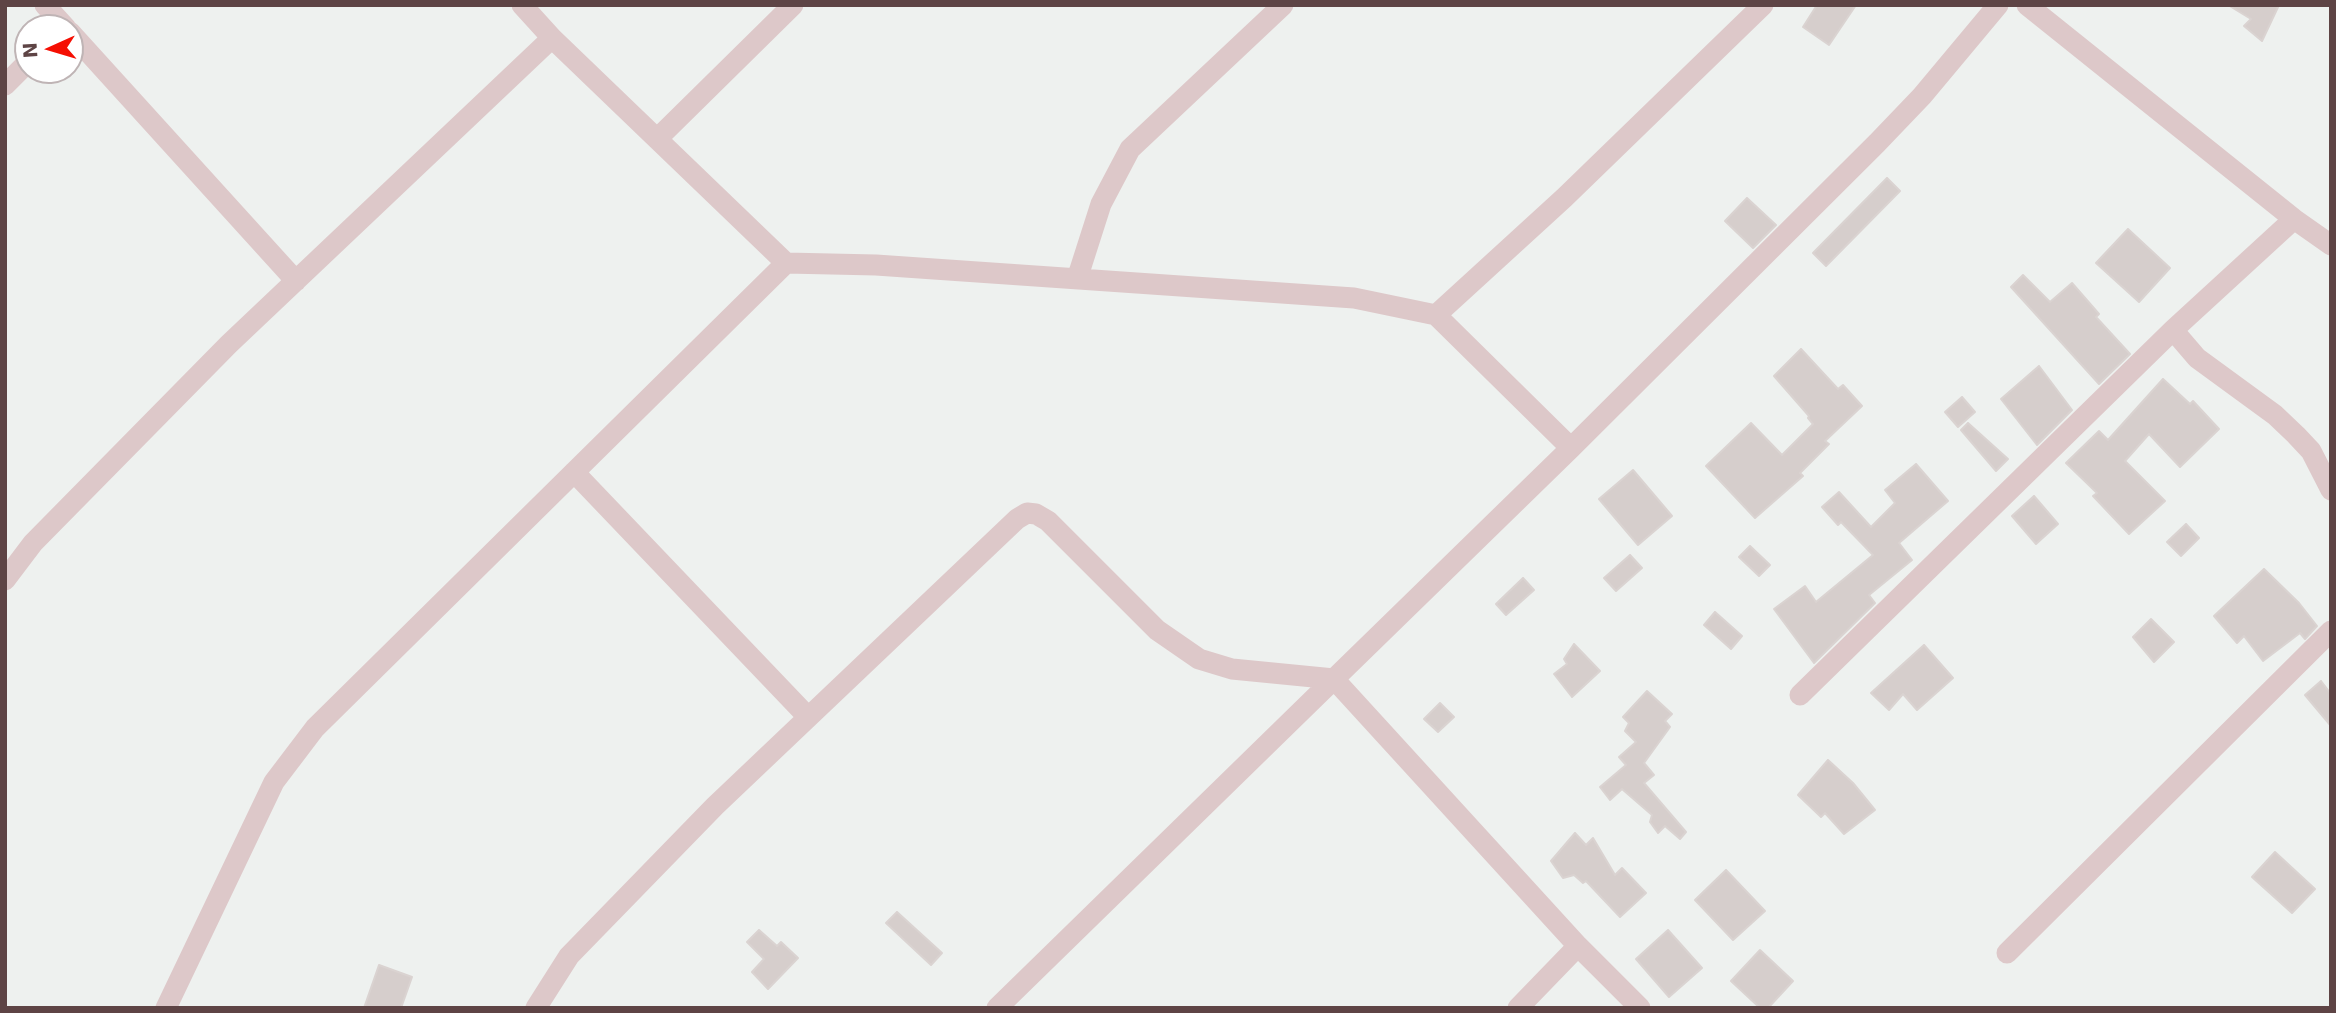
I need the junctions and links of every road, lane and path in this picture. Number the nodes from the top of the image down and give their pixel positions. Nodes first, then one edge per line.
1 (522, 5) edge
2 (793, 5) edge
3 (1283, 5) edge
4 (1763, 5) edge
5 (1998, 5) edge
6 (2027, 5) edge
7 (552, 38) junction
8 (84, 49) edge
9 (657, 139) junction
10 (2294, 219) junction
11 (2331, 245) edge
12 (786, 263) junction
13 (1077, 279) junction
14 (296, 281) junction
15 (1436, 314) junction
16 (2173, 330) junction
17 (1571, 448) junction
18 (574, 472) junction
19 (2331, 490) edge
20 (5, 580) edge
21 (2331, 631) edge
22 (1334, 679) junction
23 (1800, 695) dead end
24 (808, 717) junction
25 (1578, 946) junction
26 (2007, 953) dead end
27 (166, 1008) edge
28 (536, 1008) edge
29 (997, 1008) edge
30 (1517, 1008) edge
31 (1640, 1008) edge

1 - 7 street
2 - 9 street
3 - 13 street
4 - 15 street
5 - 17 street
6 - 10 street
7 - 9 street
7 - 14 street
8 - 14 street
9 - 12 street
10 - 11 street
10 - 16 street
12 - 13 street
12 - 18 street
13 - 15 street
14 - 20 street
15 - 17 street
16 - 19 street
16 - 23 street
17 - 22 street
18 - 24 street
18 - 27 street
21 - 26 street
22 - 24 street
22 - 25 street
22 - 29 street
24 - 28 street
25 - 30 street
25 - 31 street

